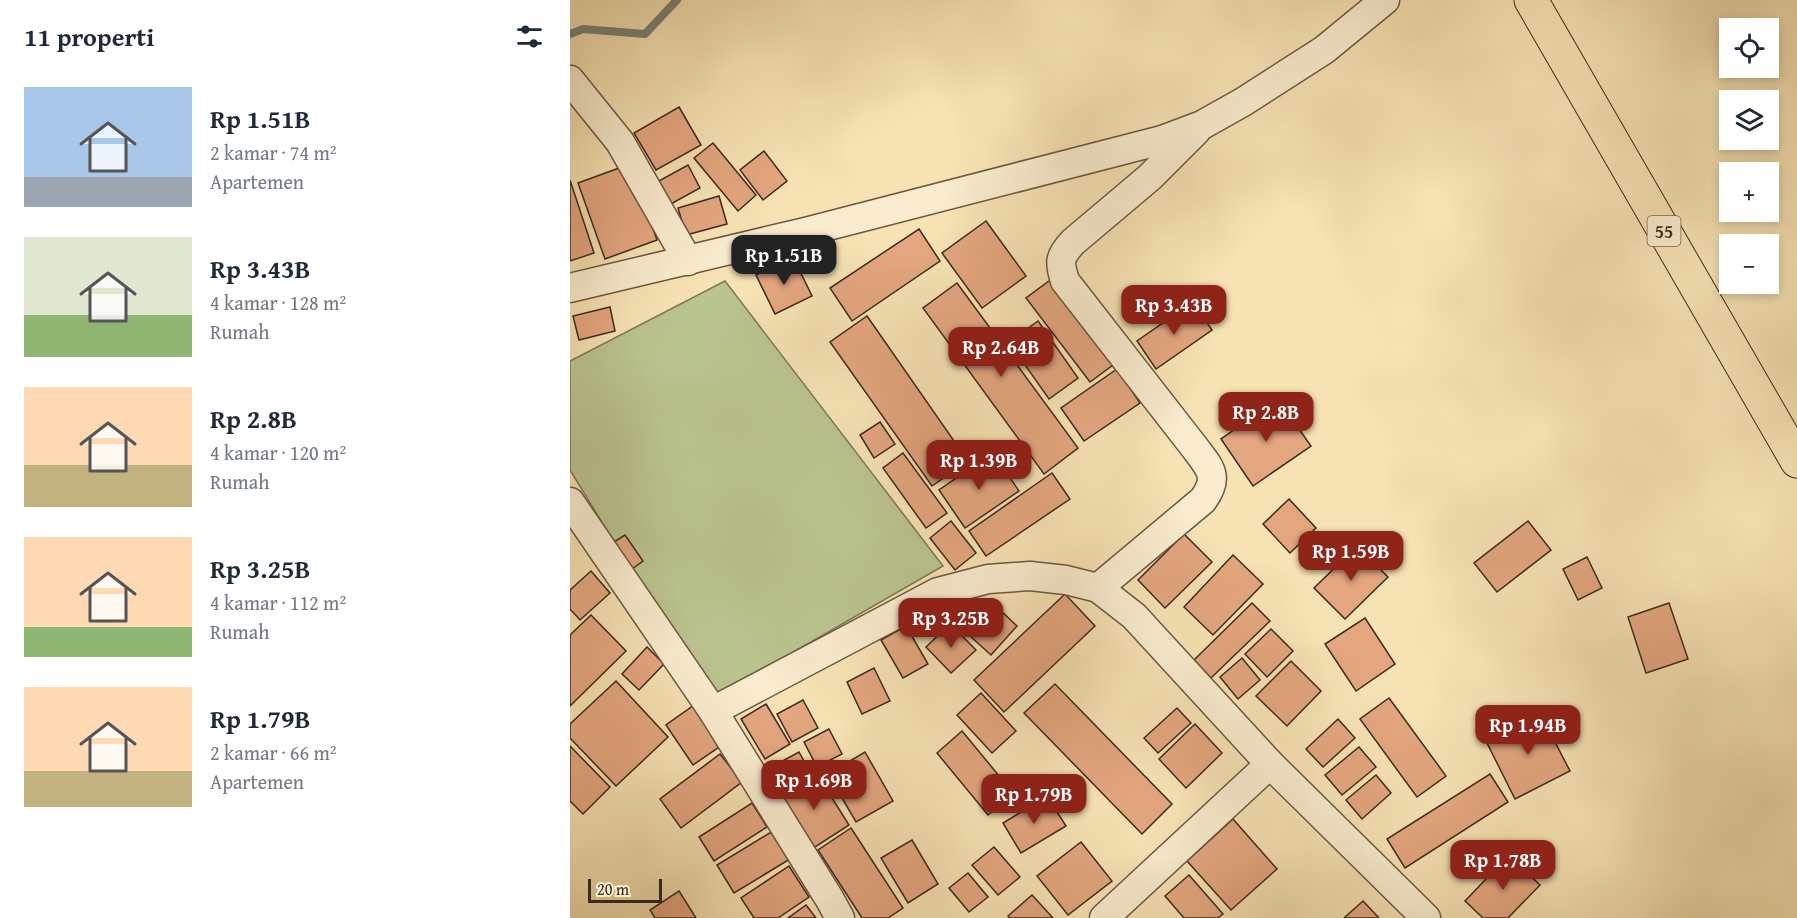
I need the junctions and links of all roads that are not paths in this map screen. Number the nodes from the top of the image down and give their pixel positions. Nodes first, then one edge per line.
1 (1385, 0) edge
2 (1531, 0) edge
3 (570, 80) edge
4 (1202, 125) junction
5 (688, 261) junction
6 (570, 288) edge
7 (1797, 461) edge
8 (570, 502) edge
9 (1098, 588) junction
10 (713, 711) junction
11 (1270, 765) junction
12 (840, 918) edge
13 (1104, 918) edge
14 (1426, 918) edge

1 - 4 street
2 - 7 highway, 55
3 - 5 street
4 - 5 street
4 - 9 street
5 - 6 street
8 - 10 street
9 - 10 street
9 - 11 street
10 - 12 street
11 - 13 street
11 - 14 street

